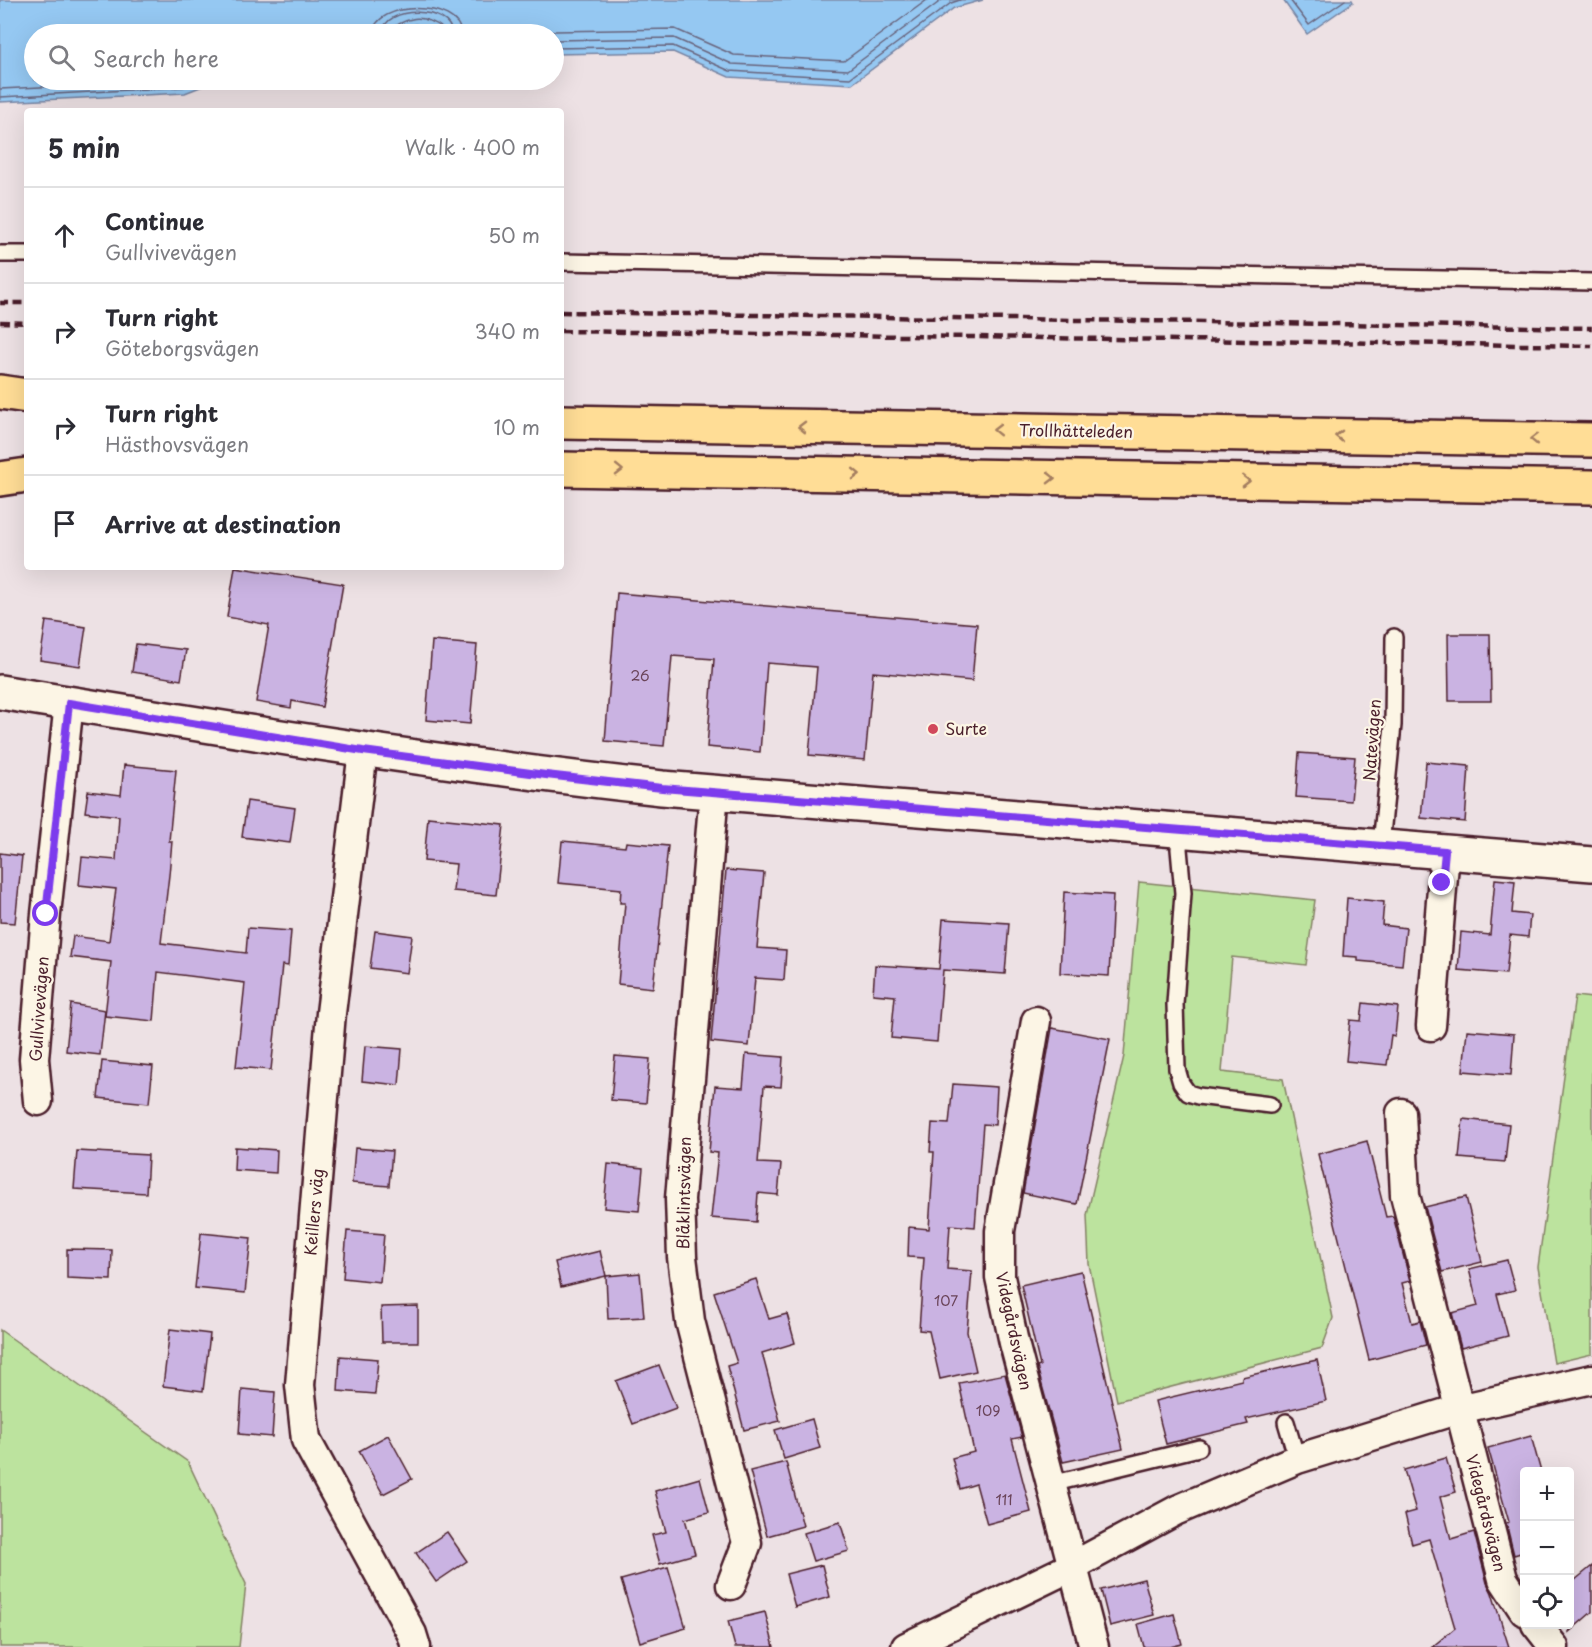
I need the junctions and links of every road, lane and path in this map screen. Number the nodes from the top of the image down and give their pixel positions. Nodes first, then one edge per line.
1 (0, 254) edge
2 (24, 254) edge
3 (564, 262) edge
4 (1592, 282) edge
5 (0, 392) edge
6 (24, 396) edge
7 (0, 414) edge
8 (24, 414) edge
9 (564, 422) edge
10 (1592, 440) edge
11 (0, 461) edge
12 (24, 461) edge
13 (564, 469) edge
14 (24, 475) edge
15 (0, 479) edge
16 (1592, 487) edge
17 (1394, 637) dead end
18 (0, 692) edge
19 (69, 703) junction
20 (363, 751) junction
21 (714, 792) junction
22 (1180, 830) junction
23 (1381, 846) junction
24 (1445, 851) junction
25 (1592, 864) edge
26 (1036, 1021) dead end
27 (1431, 1026) dead end
28 (38, 1101) dead end
29 (1270, 1105) dead end
30 (1401, 1113) dead end
31 (1592, 1379) edge
32 (1460, 1409) junction
33 (1286, 1422) dead end
34 (1199, 1448) dead end
35 (1297, 1459) junction
36 (1051, 1484) junction
37 (1073, 1566) junction
38 (732, 1586) dead end
39 (1520, 1605) edge
40 (1540, 1629) edge
41 (416, 1647) edge
42 (906, 1647) edge
43 (1094, 1647) edge
44 (1554, 1647) edge

1 - 2 lane
3 - 4 lane
5 - 6 highway
7 - 8 highway
10 -> 9 highway, Trollhätteleden
11 - 12 highway
13 -> 16 highway
14 - 15 highway
17 - 23 lane, Natevägen
18 - 19 street
19 - 20 street
19 - 28 street, Gullvivevägen
20 - 21 street
20 - 41 street, Keillers väg
21 - 22 street
21 - 38 street, Blåklintsvägen
22 - 23 street
22 - 29 lane
23 - 24 street
24 - 25 street
24 - 27 street
26 - 36 street, Videgårdsvägen
30 - 32 street, Videgårdsvägen
31 - 32 street
32 - 35 street
32 - 39 street, Videgårdsvägen
33 - 35 lane
34 - 36 lane
35 - 37 street
36 - 37 street, Videgårdsvägen
37 - 42 street
37 - 43 street, Videgårdsvägen
40 - 44 street

